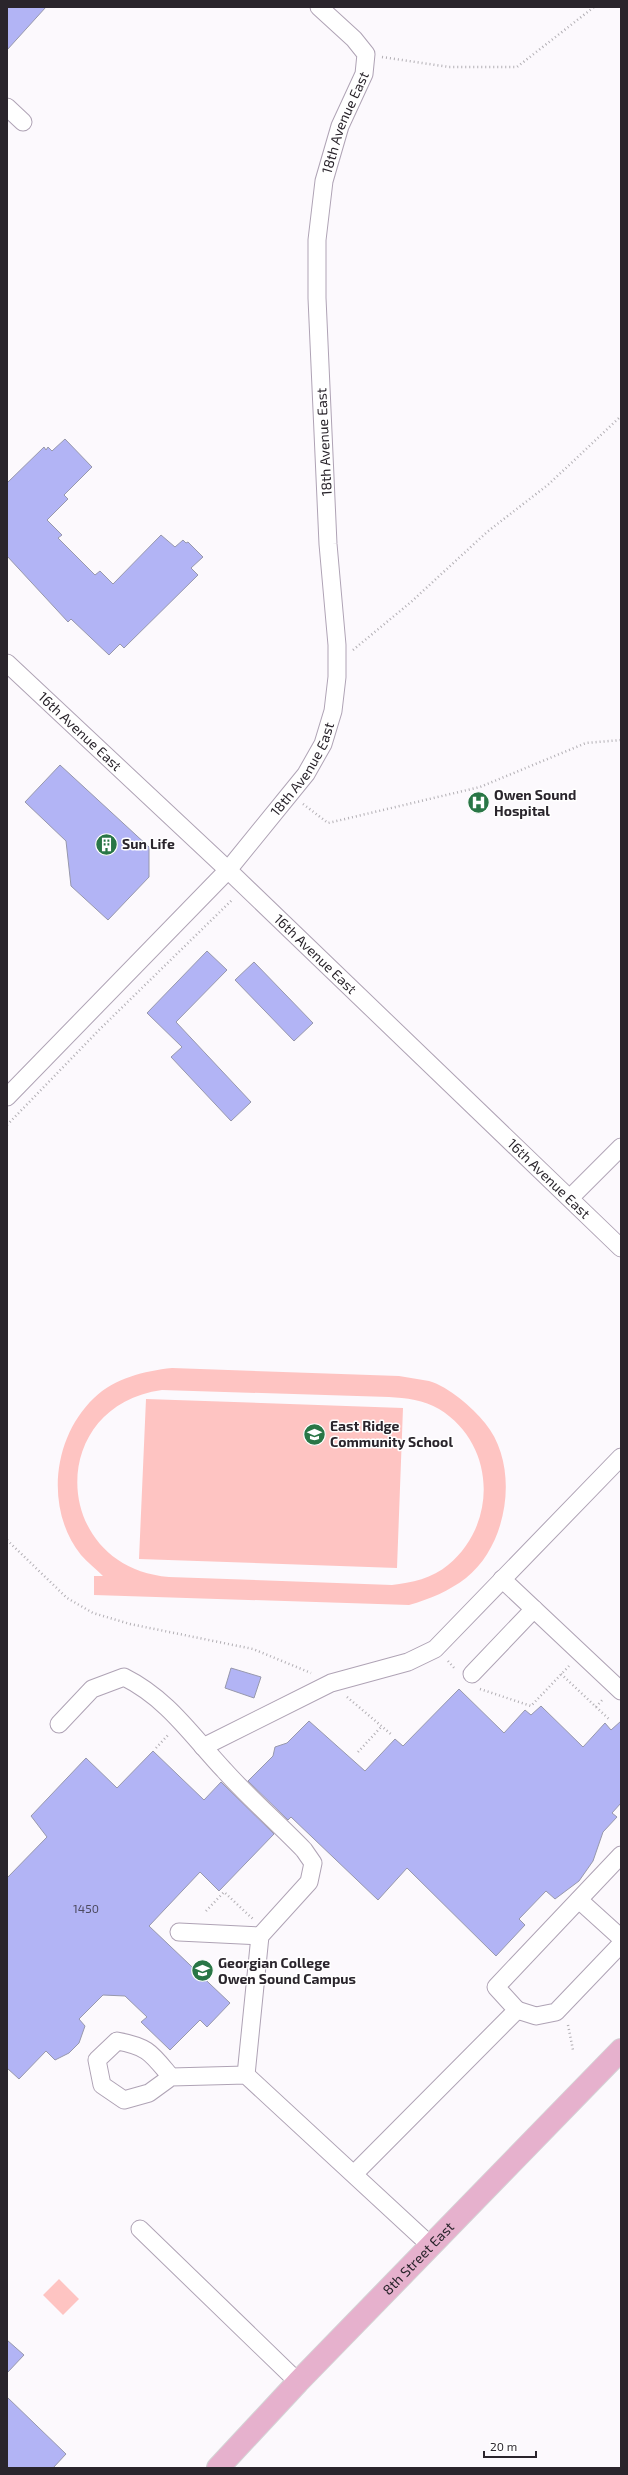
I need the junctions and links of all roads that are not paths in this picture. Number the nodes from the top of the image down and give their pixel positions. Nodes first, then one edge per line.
1 (319, 7) edge
2 (7, 107) edge
3 (23, 122) dead end
4 (7, 663) edge
5 (228, 870) junction
6 (7, 1097) edge
7 (621, 1146) edge
8 (570, 1198) junction
9 (621, 1248) edge
10 (621, 1457) edge
11 (502, 1579) junction
12 (534, 1609) junction
13 (471, 1680) road end
14 (621, 1692) edge
15 (59, 1724) dead end
16 (204, 1747) junction
17 (621, 1855) edge
18 (579, 1900) junction
19 (180, 1932) dead end
20 (263, 1933) junction
21 (621, 1938) edge
22 (621, 1944) edge
23 (517, 2010) junction
24 (621, 2050) edge
25 (246, 2075) junction
26 (171, 2077) dead end
27 (355, 2173) junction
28 (140, 2229) dead end
29 (431, 2246) junction
30 (298, 2382) junction
31 (218, 2468) edge

1 - 5 street, 18th Avenue East
2 - 3 street
4 - 5 street, 16th Avenue East
5 - 6 street, 18th Avenue East
5 - 8 street, 16th Avenue East
7 - 8 street
8 - 9 street, 16th Avenue East
10 - 11 street
11 - 12 street
11 - 16 street
12 - 13 street
12 - 14 street
15 - 16 street
16 - 20 street
17 - 18 street
18 - 21 street
18 - 23 street
19 - 20 street
20 - 25 street
22 - 23 street
23 - 27 street
24 - 29 main road, 8th Street East
25 - 26 street
25 - 27 street
27 - 29 street
28 - 30 street
29 - 30 main road, 8th Street East
30 - 31 main road, 8th Street East

